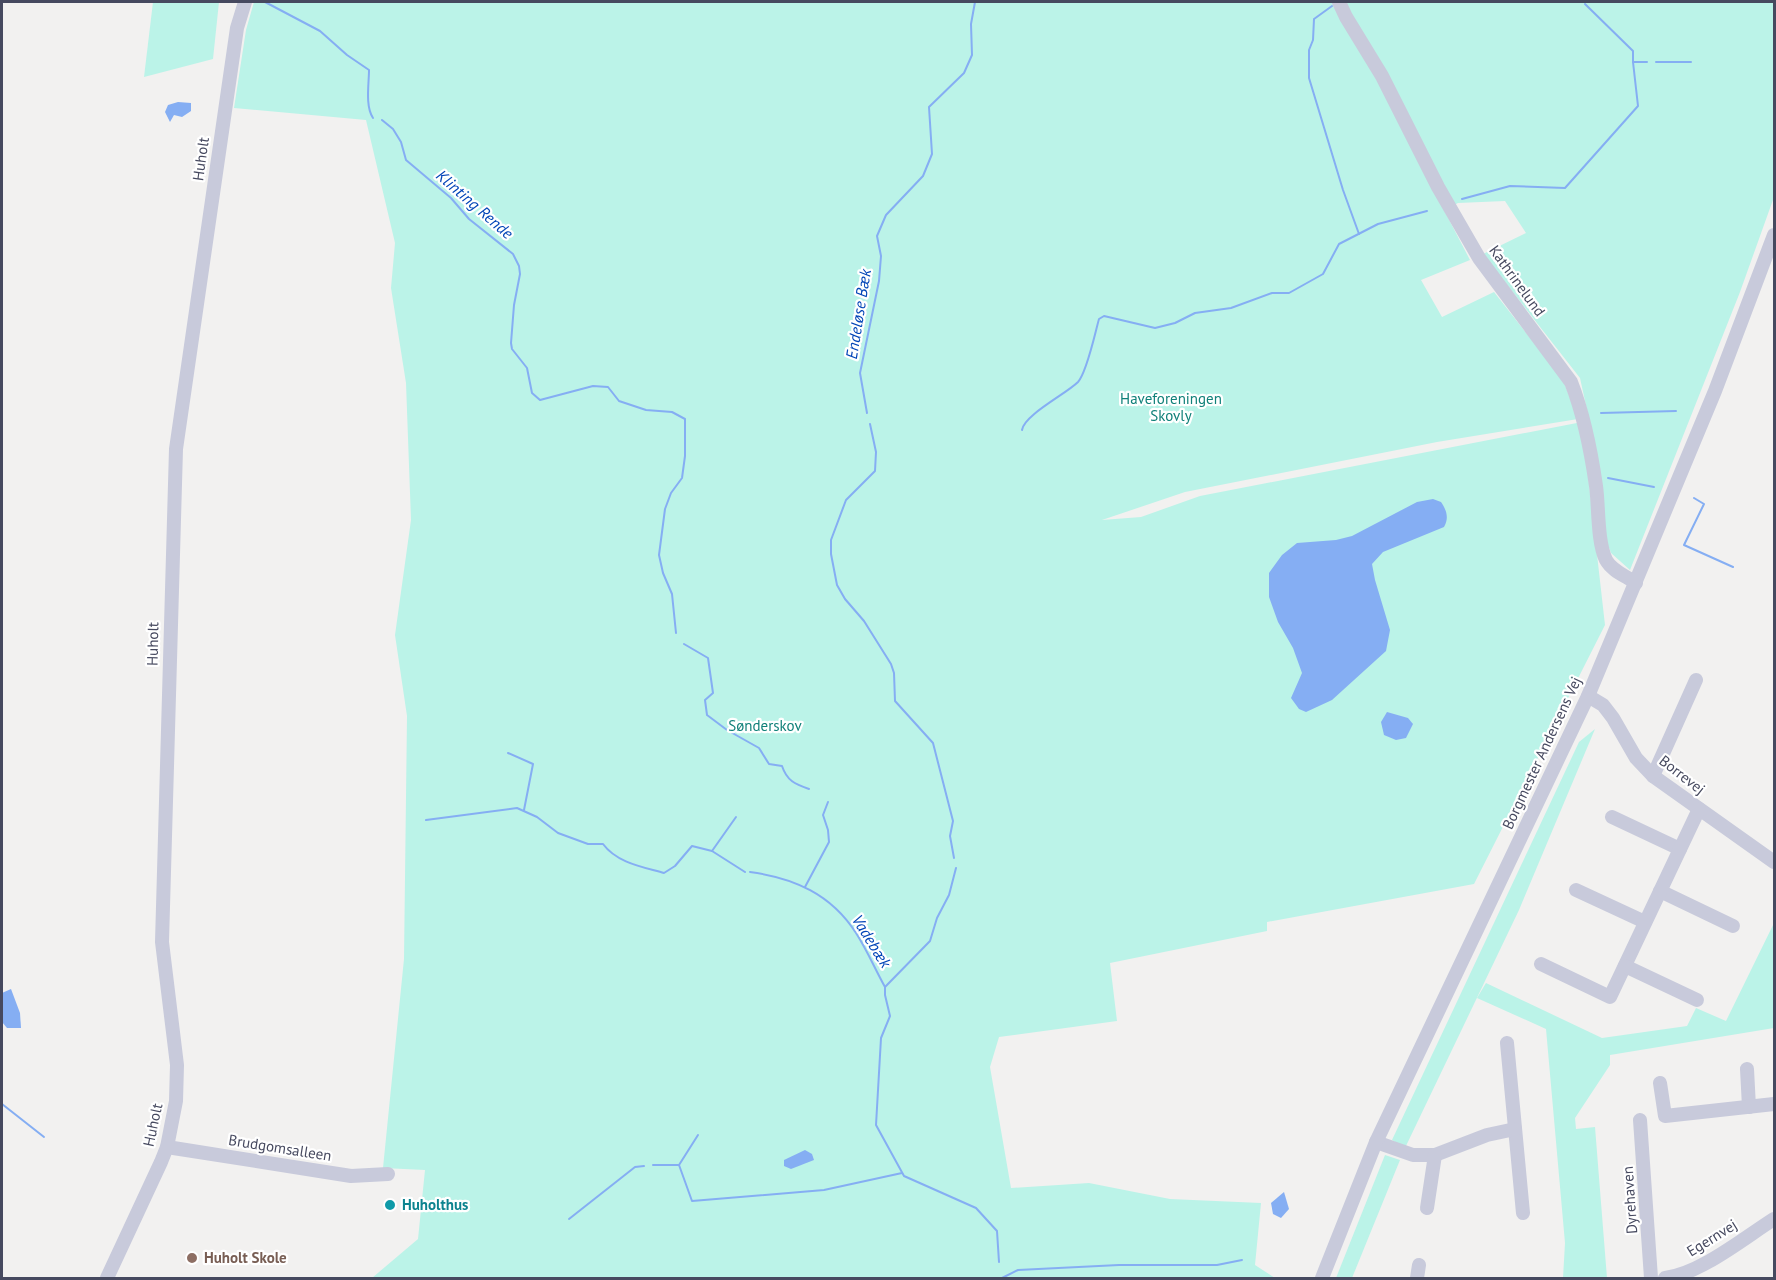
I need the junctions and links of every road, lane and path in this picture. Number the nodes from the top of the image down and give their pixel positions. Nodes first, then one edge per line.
1 (245, 2) edge
2 (1339, 2) edge
3 (1774, 235) edge
4 (1771, 253) edge
5 (1636, 583) junction
6 (1696, 681) dead end
7 (1588, 696) junction
8 (1653, 776) junction
9 (1698, 809) junction
10 (1612, 817) dead end
11 (1680, 849) junction
12 (1774, 862) edge
13 (1576, 890) dead end
14 (1660, 891) junction
15 (1645, 922) junction
16 (1732, 926) dead end
17 (1541, 964) dead end
18 (1625, 966) junction
19 (1697, 1000) dead end
20 (1507, 1043) dead end
21 (1747, 1069) dead end
22 (1660, 1083) dead end
23 (1774, 1104) edge
24 (1749, 1107) junction
25 (1638, 1120) dead end
26 (1515, 1129) junction
27 (1376, 1142) junction
28 (167, 1147) junction
29 (1435, 1155) junction
30 (388, 1174) dead end
31 (1427, 1208) dead end
32 (1523, 1213) dead end
33 (1774, 1219) edge
34 (106, 1278) edge
35 (1322, 1278) edge
36 (1651, 1278) edge
37 (1665, 1278) edge

1 - 28 street, Huholt
2 - 5 street, Kathrinelund
3 - 4 street, Borgmester Andersens Vej
4 - 5 street, Borgmester Andersens Vej
5 - 7 street, Borgmester Andersens Vej
6 - 8 street
7 - 8 street, Borrevej
7 - 27 street, Borgmester Andersens Vej
8 - 9 street, Borrevej
9 - 11 street
9 - 12 street, Borrevej
10 - 11 street
11 - 14 street
13 - 15 street
14 - 15 street
14 - 16 street
15 - 18 street
17 - 18 street
18 - 19 street
20 - 26 street
21 - 24 street
22 - 24 street
23 - 24 street
25 - 36 street, Dyrehaven
26 - 29 street
26 - 32 street
27 - 29 street
27 - 35 street, Borgmester Andersens Vej
28 - 30 street, Brudgomsalleen
28 - 34 street, Huholt
29 - 31 street
33 - 37 street, Egernvej

